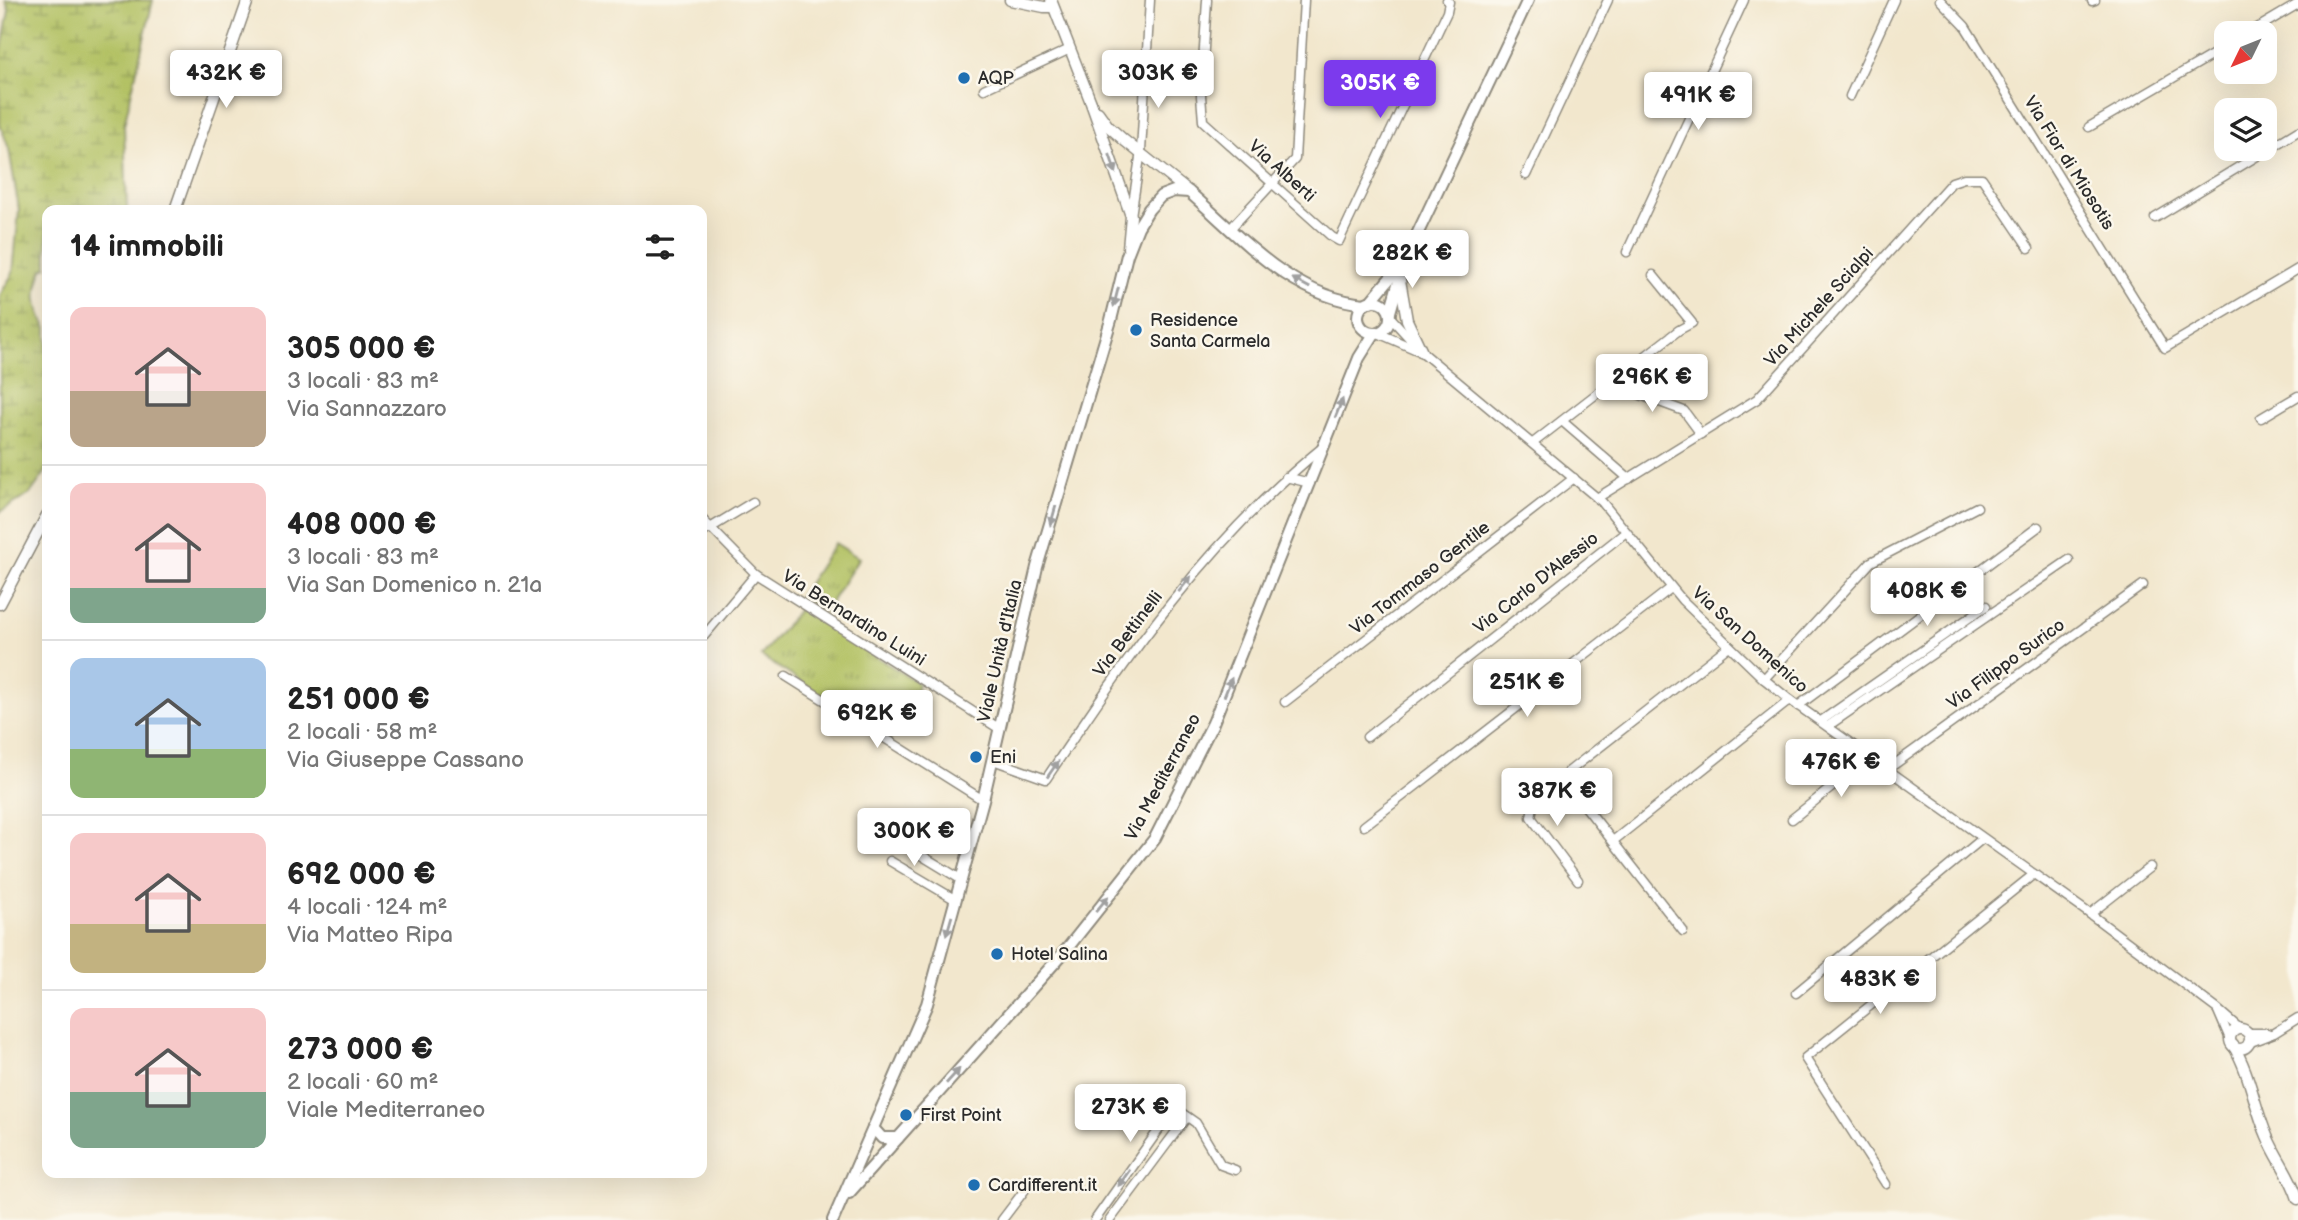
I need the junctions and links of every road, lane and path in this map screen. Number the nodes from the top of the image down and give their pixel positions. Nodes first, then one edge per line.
1 (248, 0) edge
2 (1010, 0) edge
3 (1150, 0) edge
4 (1208, 0) edge
5 (1304, 0) edge
6 (1447, 0) edge
7 (1528, 0) edge
8 (1608, 0) edge
9 (1744, 0) edge
10 (1894, 0) edge
11 (1940, 0) edge
12 (1052, 3) edge
13 (2298, 4) edge
14 (2269, 21) edge
15 (1070, 49) junction
16 (2214, 54) edge
17 (984, 89) dead end
18 (1850, 96) dead end
19 (1090, 100) junction
20 (2089, 127) dead end
21 (2298, 131) edge
22 (1141, 151) junction
23 (1526, 175) dead end
24 (1275, 184) junction
25 (1189, 192) junction
26 (177, 205) edge
27 (1131, 216) junction
28 (2155, 218) dead end
29 (1230, 229) junction
30 (2029, 248) dead end
31 (1627, 252) dead end
32 (1127, 255) junction
33 (1405, 260) junction
34 (2298, 269) edge
35 (1653, 275) dead end
36 (1399, 280) junction
37 (1367, 303) junction
38 (1390, 315) junction
39 (1376, 333) junction
40 (1422, 352) junction
41 (1611, 383) junction
42 (2298, 396) edge
43 (2261, 418) dead end
44 (1562, 421) junction
45 (1701, 434) junction
46 (1533, 443) junction
47 (1324, 446) junction
48 (1286, 477) junction
49 (1574, 478) junction
50 (1629, 479) junction
51 (1310, 483) junction
52 (1597, 498) junction
53 (753, 502) dead end
54 (1977, 507) dead end
55 (42, 524) edge
56 (707, 525) edge
57 (2038, 527) dead end
58 (710, 528) junction
59 (707, 530) edge
60 (1626, 532) junction
61 (2069, 560) dead end
62 (756, 574) junction
63 (2143, 585) dead end
64 (1671, 588) junction
65 (0, 604) edge
66 (1986, 606) dead end
67 (707, 632) edge
68 (1729, 646) junction
69 (786, 676) dead end
70 (1764, 679) junction
71 (1285, 702) dead end
72 (1794, 703) junction
73 (1824, 724) junction
74 (1000, 729) junction
75 (1367, 737) dead end
76 (1871, 756) junction
77 (993, 760) junction
78 (1888, 769) junction
79 (1563, 778) junction
80 (983, 800) junction
81 (1793, 819) dead end
82 (1364, 826) dead end
83 (916, 838) dead end
84 (1982, 839) junction
85 (1613, 841) junction
86 (890, 861) dead end
87 (2150, 867) dead end
88 (2034, 874) junction
89 (962, 880) junction
90 (1578, 880) dead end
91 (957, 900) junction
92 (2090, 914) junction
93 (1682, 931) dead end
94 (1796, 993) dead end
95 (2217, 1009) junction
96 (2298, 1018) edge
97 (2246, 1037) junction
98 (2231, 1042) junction
99 (2243, 1063) junction
100 (1184, 1114) junction
101 (873, 1128) junction
102 (898, 1138) junction
103 (1235, 1170) dead end
104 (1030, 1183) dead end
105 (1886, 1184) dead end
106 (2298, 1199) edge
107 (843, 1200) junction
108 (833, 1220) edge
109 (1002, 1220) edge
110 (1095, 1220) edge
111 (1110, 1220) edge

1 - 26 street
2 - 12 street
3 - 22 street
4 - 24 street, Via Alberti
5 - 24 street
6 - 24 street, Via Alberti
7 - 33 main road
8 - 23 street
9 - 31 street
10 - 18 street
11 - 34 street, Via Fior di Miosotis
12 - 15 street
13 - 14 street
15 - 17 street
15 - 19 street
16 - 20 street
19 - 22 street
19 -> 27 street
21 - 28 street
22 - 25 street
22 - 27 street
24 - 29 street
25 - 29 main road
25 - 32 main road, Viale Unità d'Italia
27 - 32 street
37 -> 29 main road
30 - 45 street, Via Michele Scialpi
32 -> 74 main road, Viale Unità d'Italia
33 - 36 main road
33 - 37 main road
35 - 41 street
36 - 38 main road
36 - 40 street
37 - 38 main road
37 - 39 main road
38 - 39 main road
38 - 40 street, Via San Domenico
39 - 40 street, Via San Domenico
47 -> 39 main road, Via Mediterraneo
40 - 46 street, Via San Domenico
41 - 44 street
41 - 45 street
42 - 43 street
44 - 46 street
44 - 50 street
45 - 50 street, Via Michele Scialpi
46 - 49 street, Via San Domenico
47 - 48 street, Via Bettinelli
47 - 51 main road, Via Mediterraneo
48 - 51 street
77 -> 48 street, Via Bettinelli
49 - 52 street, Via San Domenico
49 - 71 street, Via Tommaso Gentile
50 - 52 street, Via Michele Scialpi
102 -> 51 main road, Via Mediterraneo
52 - 60 street, Via San Domenico
53 - 58 street
54 - 70 street
55 - 65 street
56 - 58 street, Via Bernardino Luini
57 - 72 street
58 - 59 street
58 - 62 street, Via Bernardino Luini
60 - 64 street, Via San Domenico
60 - 75 street, Via Carlo D'Alessio
61 - 73 street
62 - 67 street
62 - 74 street, Via Bernardino Luini
63 - 78 street, Via Filippo Surico
64 - 68 street, Via San Domenico
64 - 82 street
66 - 73 street
68 - 70 street, Via San Domenico
68 - 79 street
69 - 80 street
70 - 72 street, Via San Domenico
72 - 73 street, Via San Domenico
72 - 85 street
73 - 76 street, Via San Domenico
74 - 77 main road, Viale Unità d'Italia
76 - 78 street, Via San Domenico
76 - 81 street
77 - 80 main road, Viale Unità d'Italia
78 - 84 street, Via San Domenico
79 - 85 street
79 - 90 street
80 - 89 main road, Viale Unità d'Italia
83 - 89 street
84 - 88 street, Via San Domenico
84 - 94 street
85 - 93 street
86 - 91 street
87 - 92 street
88 - 92 street, Via San Domenico
88 - 105 street
89 - 91 main road, Viale Unità d'Italia
91 -> 101 main road, Viale Unità d'Italia
92 - 95 street, Via San Domenico
95 - 97 street, Via San Domenico
95 - 98 street, Via San Domenico
96 - 97 street
97 - 98 street
97 - 98 street
97 - 99 street
98 - 99 street, Via San Domenico
99 - 106 street, Via San Domenico
100 - 103 street
100 -> 110 street
100 - 111 street
101 - 102 main road
101 - 107 main road, Viale Unità d'Italia
102 - 107 main road, Via Mediterraneo
104 - 109 street
107 - 108 main road, Viale Unità d'Italia

